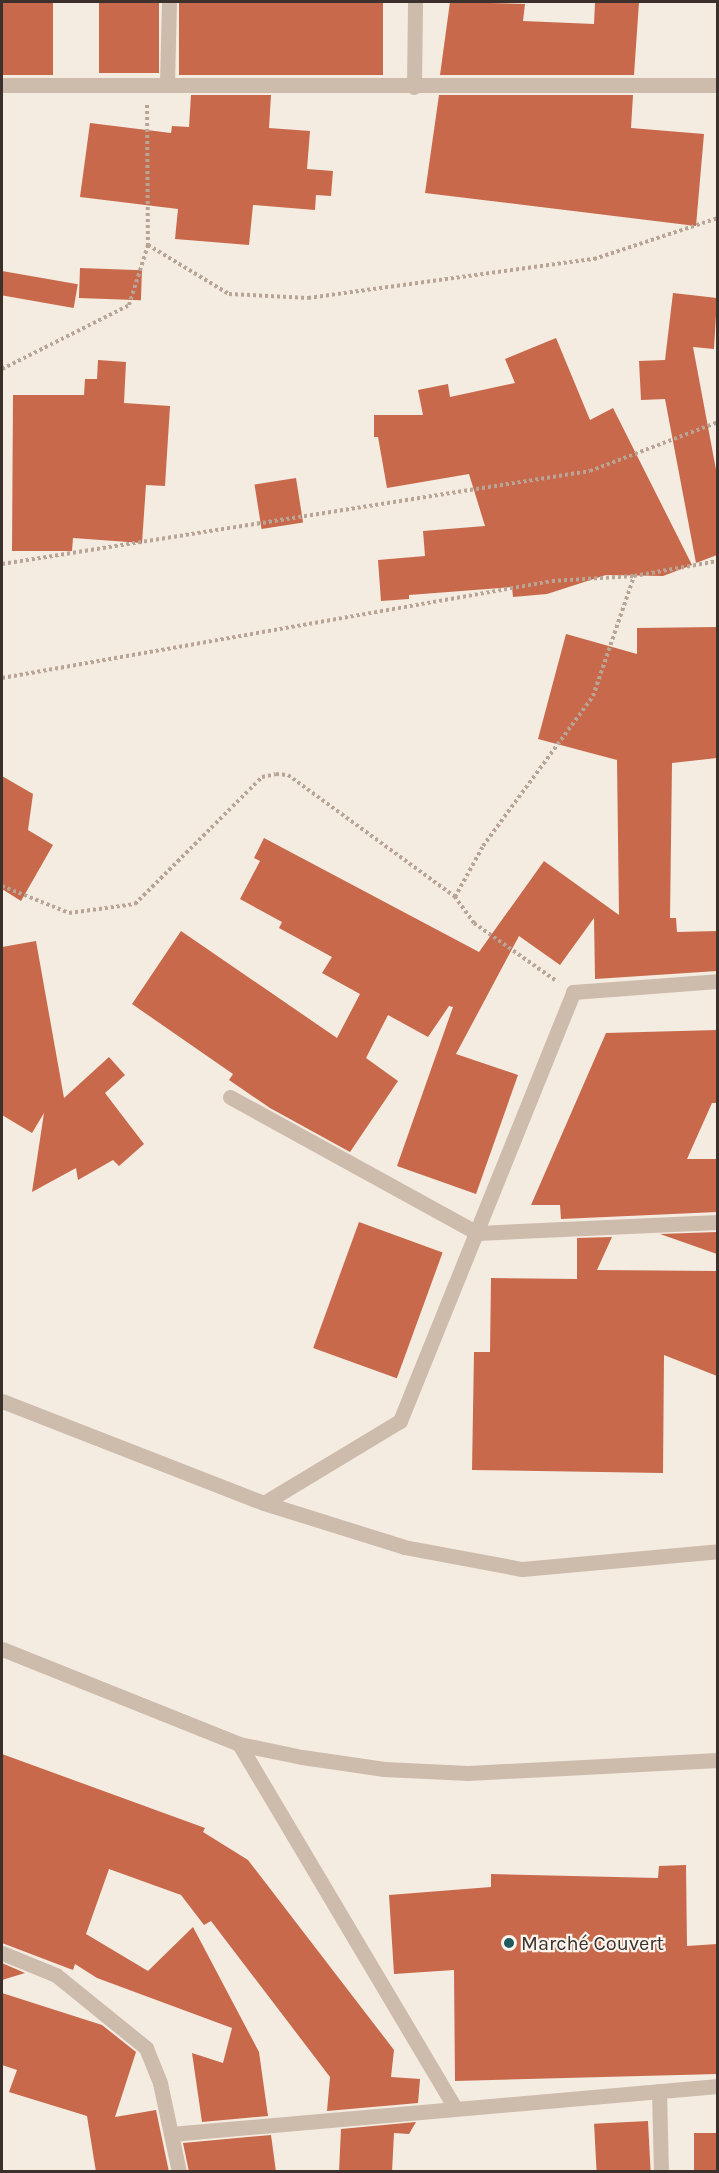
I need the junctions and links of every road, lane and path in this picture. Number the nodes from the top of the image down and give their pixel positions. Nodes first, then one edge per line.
1 (170, 2) edge
2 (415, 2) edge
3 (167, 83) junction
4 (147, 84) junction
5 (2, 85) edge
6 (717, 85) edge
7 (414, 87) junction
8 (717, 218) edge
9 (148, 245) junction
10 (2, 369) edge
11 (717, 422) edge
12 (717, 561) edge
13 (2, 564) edge
14 (634, 576) junction
15 (2, 678) edge
16 (2, 886) edge
17 (455, 897) junction
18 (717, 981) edge
19 (573, 992) junction
20 (230, 1097) dead end
21 (717, 1222) edge
22 (477, 1233) junction
23 (2, 1401) edge
24 (264, 1503) junction
25 (717, 1551) edge
26 (2, 1650) edge
27 (239, 1744) junction
28 (717, 1760) edge
29 (2, 1953) edge
30 (717, 2086) edge
31 (659, 2091) junction
32 (454, 2106) junction
33 (171, 2134) junction
34 (179, 2172) edge
35 (661, 2172) edge

1 - 3 street
2 - 7 street
3 - 4 street
3 - 7 street
4 - 5 street
4 - 9 path
6 - 7 street
8 - 9 path
9 - 10 path
11 - 13 path
12 - 14 path
14 - 15 path
14 - 17 path
16 - 17 path
17 - 19 path
18 - 19 street
19 - 22 street
20 - 22 street
21 - 22 street
22 - 24 street
23 - 24 street
24 - 25 street
26 - 27 street
27 - 28 street
27 - 32 street
29 - 33 street
30 - 31 street
31 - 32 street
31 - 35 street
32 - 33 street
33 - 34 street

